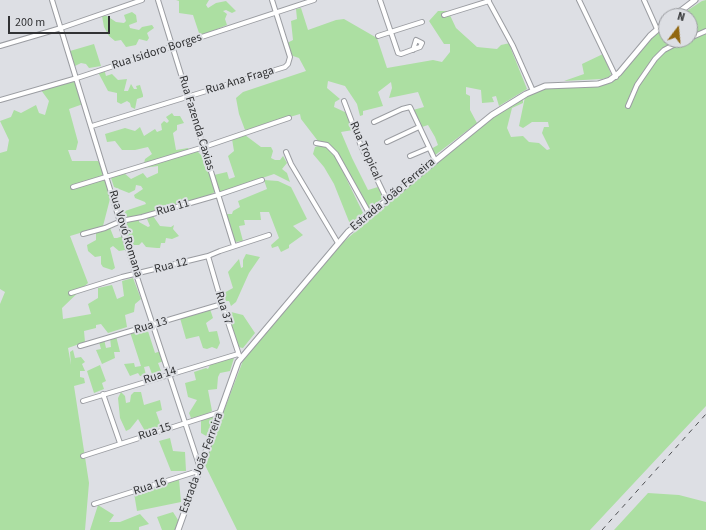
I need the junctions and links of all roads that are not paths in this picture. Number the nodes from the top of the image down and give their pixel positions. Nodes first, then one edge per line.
1 (52, 0) edge
2 (142, 0) edge
3 (158, 0) edge
4 (272, 0) edge
5 (314, 0) edge
6 (380, 0) edge
7 (579, 0) edge
8 (644, 0) edge
9 (695, 0) edge
10 (488, 1) edge
11 (684, 8) edge
12 (276, 12) junction
13 (444, 15) dead end
14 (422, 22) dead end
15 (61, 28) junction
16 (658, 29) joint
17 (392, 32) junction
18 (378, 36) dead end
19 (0, 46) edge
20 (173, 47) junction
21 (668, 48) edge
22 (413, 50) dead end
23 (616, 77) junction
24 (77, 78) junction
25 (533, 90) junction
26 (188, 96) junction
27 (0, 100) edge
28 (344, 101) dead end
29 (628, 106) dead end
30 (289, 118) dead end
31 (374, 122) dead end
32 (92, 126) junction
33 (419, 127) junction
34 (387, 142) dead end
35 (316, 143) dead end
36 (204, 147) junction
37 (429, 148) junction
38 (286, 152) dead end
39 (410, 156) dead end
40 (435, 160) junction
41 (107, 176) junction
42 (262, 180) dead end
43 (73, 187) dead end
44 (218, 195) junction
45 (387, 200) junction
46 (369, 213) junction
47 (121, 221) junction
48 (83, 234) dead end
49 (269, 235) dead end
50 (338, 243) junction
51 (234, 246) junction
52 (208, 256) junction
53 (136, 274) junction
54 (71, 293) dead end
55 (222, 304) junction
56 (154, 325) junction
57 (80, 346) dead end
58 (240, 355) junction
59 (169, 373) junction
60 (103, 394) junction
61 (83, 401) dead end
62 (220, 412) junction
63 (185, 422) junction
64 (120, 443) junction
65 (83, 456) dead end
66 (199, 470) junction
67 (94, 504) dead end
68 (178, 530) edge

1 - 15 street, Rua Vovó Romana
2 - 15 street
3 - 20 street, Rua Fazenda Caxias
4 - 12 street
5 - 12 street, Rua Isidoro Borges
6 - 17 street
7 - 23 street
8 - 16 street
9 - 11 street
10 - 13 street
10 - 25 street
12 - 20 street, Rua Isidoro Borges
12 - 26 street, Rua Ana Fraga
14 - 17 street
15 - 19 street
15 - 24 street, Rua Vovó Romana
16 - 23 street
17 - 18 street
17 - 22 street
20 - 24 street, Rua Isidoro Borges
20 - 26 street, Rua Fazenda Caxias
21 - 29 street
23 - 25 street, Estrada João Ferreira
24 - 27 street, Rua Isidoro Borges
24 - 32 street, Rua Vovó Romana
25 - 40 street, Estrada João Ferreira
26 - 32 street, Rua Ana Fraga
26 - 36 street, Rua Fazenda Caxias
28 - 45 street, Rua Tropical
30 - 36 street
31 - 33 street
32 - 41 street, Rua Vovó Romana
33 - 34 street
33 - 37 street
35 - 46 street
36 - 41 street
36 - 44 street, Rua Fazenda Caxias
37 - 39 street
37 - 40 street
38 - 50 street
40 - 45 street, Estrada João Ferreira
41 - 43 street
41 - 47 street, Rua Vovó Romana
42 - 44 street, Rua 11
44 - 47 street, Rua 11
44 - 51 street, Rua Fazenda Caxias
45 - 46 street, Estrada João Ferreira
46 - 50 street, Estrada João Ferreira
47 - 48 street, Rua 11
47 - 53 street, Rua Vovó Romana
49 - 51 street, Rua 12
50 - 58 street, Estrada João Ferreira
51 - 52 street, Rua 12
52 - 53 street, Rua 12
52 - 55 street, Rua 37
53 - 54 street, Rua 12
53 - 56 street, Rua Vovó Romana
55 - 56 street, Rua 13
55 - 58 street, Rua 37
56 - 57 street, Rua 13
56 - 59 street, Rua Vovó Romana
58 - 59 street, Rua 14
58 - 62 street, Estrada João Ferreira
59 - 60 street, Rua 14
59 - 63 street, Rua Vovó Romana
60 - 61 street, Rua 14
60 - 64 street
62 - 63 street, Rua 15
62 - 66 street, Estrada João Ferreira
63 - 64 street, Rua 15
63 - 66 street, Rua Vovó Romana
64 - 65 street, Rua 15
66 - 67 street, Rua 16
66 - 68 street, Estrada João Ferreira

